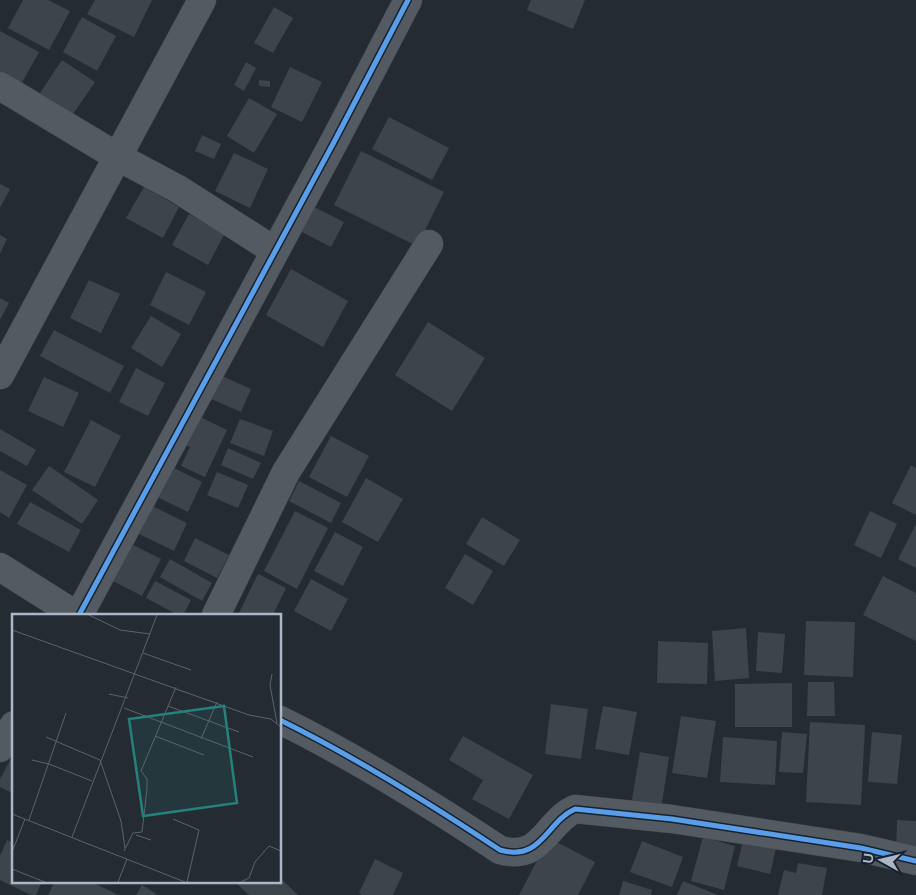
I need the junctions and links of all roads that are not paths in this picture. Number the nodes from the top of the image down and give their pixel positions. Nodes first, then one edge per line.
1 (202, 0) edge
2 (408, 0) edge
3 (0, 86) edge
4 (118, 157) junction
5 (429, 244) dead end
6 (275, 251) junction
7 (0, 375) edge
8 (0, 567) edge
9 (76, 614) edge
10 (79, 614) edge
11 (216, 614) edge
12 (281, 720) edge
13 (12, 728) edge
14 (0, 748) edge
15 (916, 861) edge

1 - 4 street
2 - 6 street
3 - 4 street
4 - 6 street
4 - 7 street
5 - 11 street
6 - 10 street
8 - 9 street
12 - 15 street
13 - 14 street

